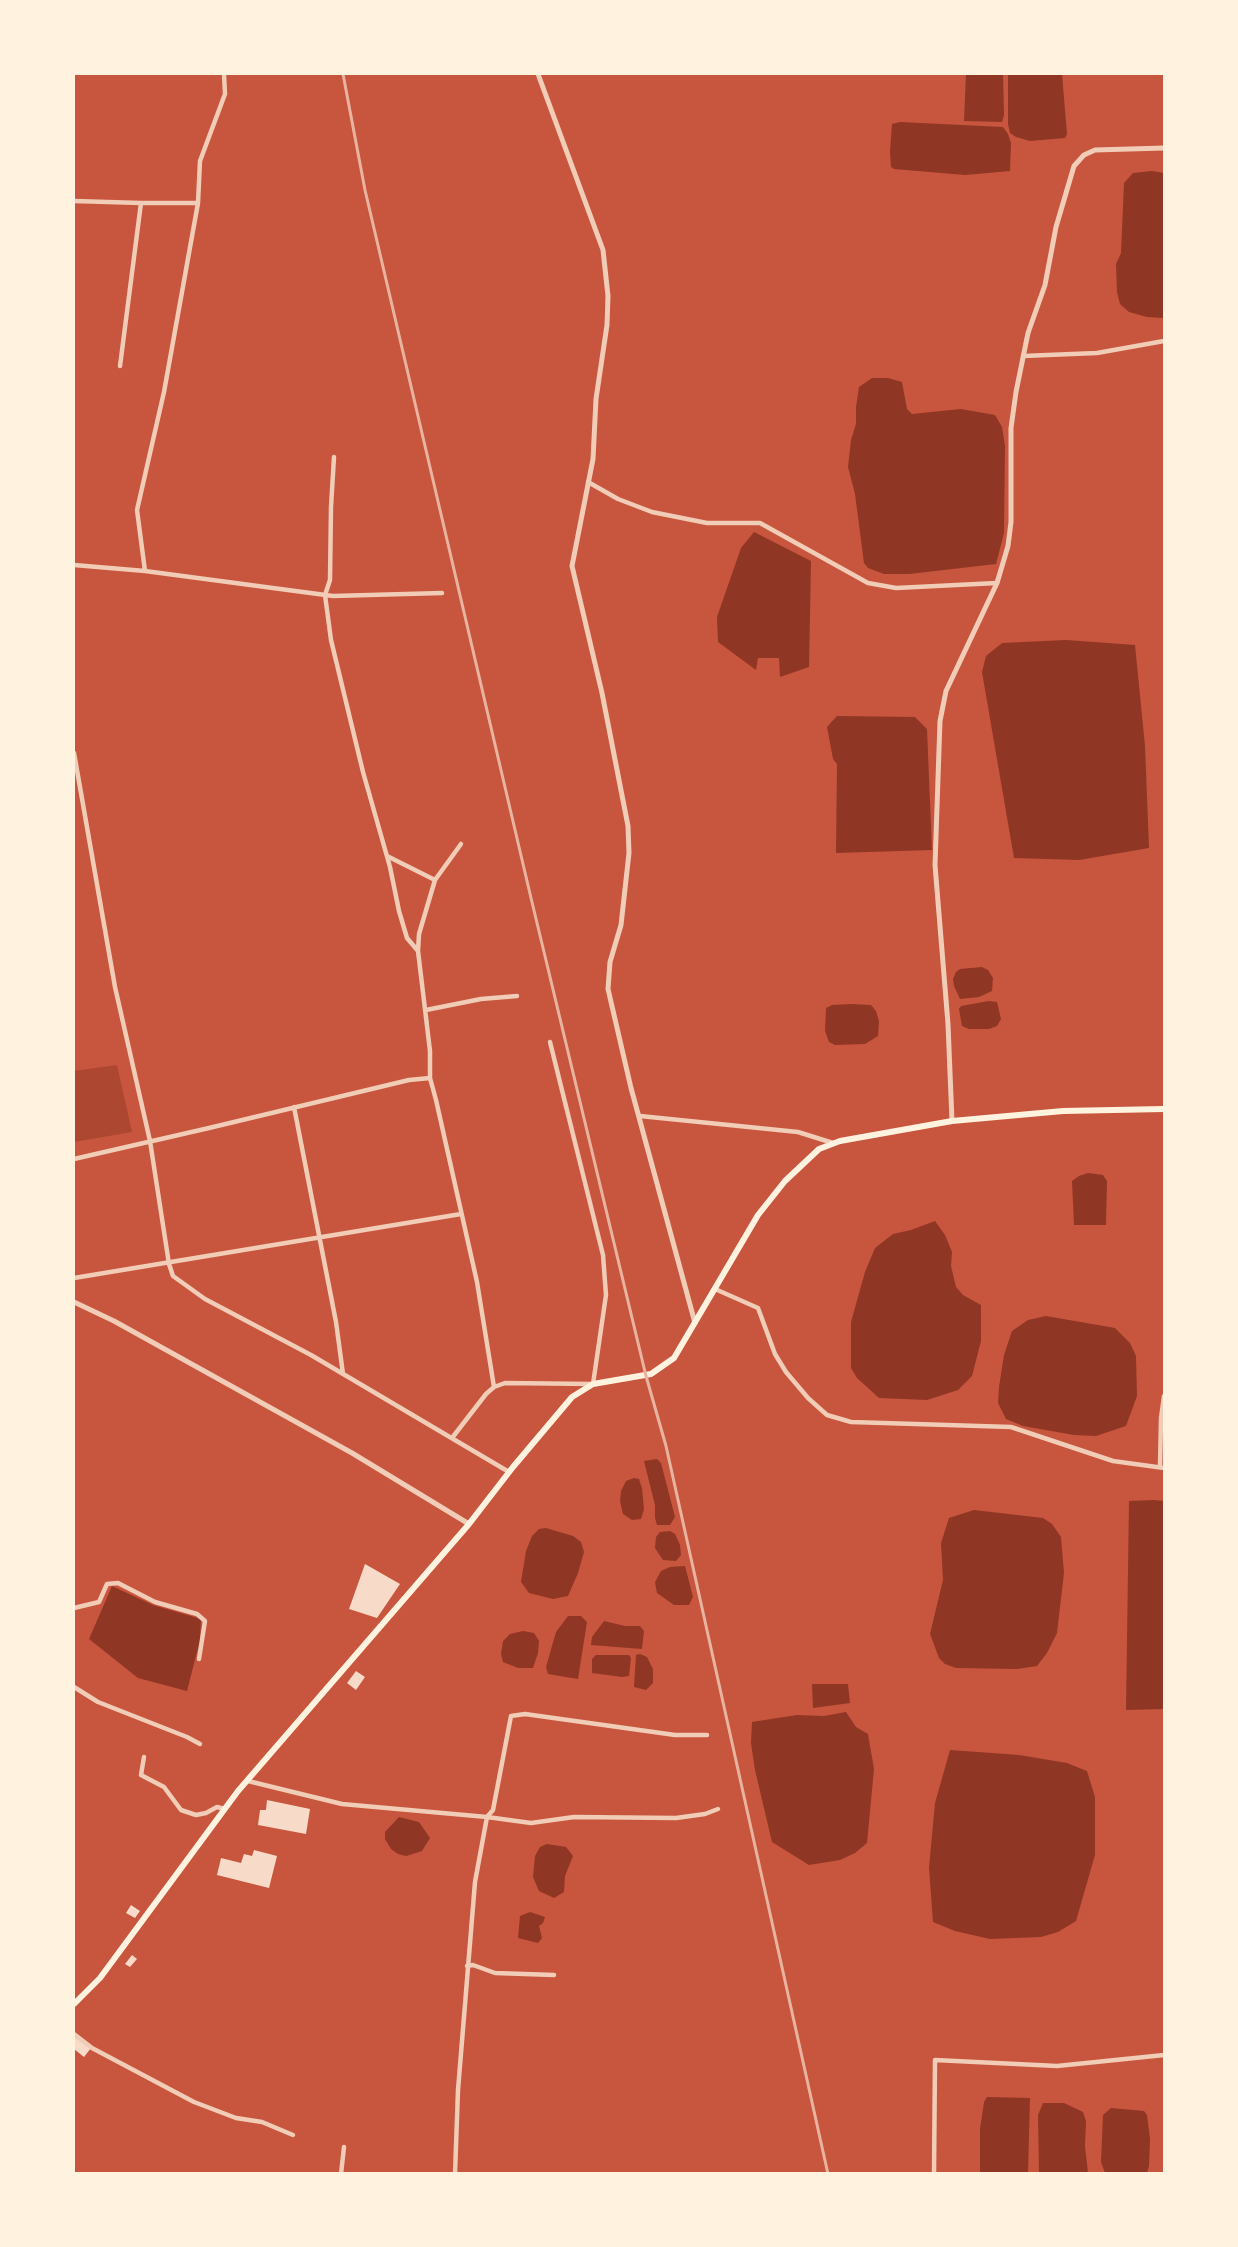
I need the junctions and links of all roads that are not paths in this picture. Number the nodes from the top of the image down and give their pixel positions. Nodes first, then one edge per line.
1 (224, 74) edge
2 (538, 74) edge
3 (1164, 148) edge
4 (74, 201) edge
5 (141, 203) junction
6 (198, 203) junction
7 (1164, 341) edge
8 (1023, 357) junction
9 (120, 366) dead end
10 (334, 457) dead end
11 (588, 482) junction
12 (74, 566) edge
13 (145, 572) junction
14 (997, 583) junction
15 (442, 593) dead end
16 (325, 595) junction
17 (74, 753) edge
18 (76, 782) edge
19 (461, 844) dead end
20 (387, 856) junction
21 (435, 880) junction
22 (418, 951) junction
23 (518, 996) dead end
24 (426, 1010) junction
25 (550, 1042) dead end
26 (430, 1078) junction
27 (294, 1107) junction
28 (1164, 1109) edge
29 (640, 1116) junction
30 (952, 1121) junction
31 (150, 1141) junction
32 (833, 1143) junction
33 (74, 1159) edge
34 (461, 1214) junction
35 (319, 1237) junction
36 (169, 1263) junction
37 (74, 1278) edge
38 (715, 1289) junction
39 (74, 1302) edge
40 (695, 1323) junction
41 (343, 1374) junction
42 (593, 1384) junction
43 (494, 1388) junction
44 (1164, 1396) edge
45 (452, 1438) junction
46 (1162, 1467) edge
47 (509, 1472) junction
48 (469, 1524) junction
49 (74, 1608) edge
50 (199, 1659) dead end
51 (74, 1687) edge
52 (707, 1734) dead end
53 (200, 1744) dead end
54 (144, 1757) dead end
55 (248, 1781) junction
56 (225, 1809) junction
57 (717, 1809) dead end
58 (487, 1817) junction
59 (467, 1966) junction
60 (554, 1975) dead end
61 (74, 2004) edge
62 (74, 2034) edge
63 (1164, 2055) edge
64 (293, 2134) dead end
65 (344, 2147) dead end
66 (341, 2174) edge
67 (455, 2174) edge
68 (934, 2174) edge

1 - 6 street
2 - 11 street
3 - 8 street
4 - 5 street
5 - 6 street
5 - 9 street
6 - 13 street
7 - 8 street
8 - 14 street
10 - 16 street
11 - 14 street
11 - 29 street
12 - 13 street
13 - 16 street
14 - 30 street
15 - 16 street
16 - 20 street
17 - 18 street
18 - 31 street
19 - 21 street
20 - 21 street
20 - 22 street
21 - 22 street
22 - 24 street
23 - 24 street
24 - 26 street
25 - 42 street
26 - 27 street
26 - 34 street
27 - 31 street
27 - 35 street
28 - 30 main road
29 - 32 street
29 - 40 street
30 - 32 main road
31 - 33 street
31 - 36 street
32 - 38 main road
34 - 35 street
34 - 43 street
35 - 36 street
35 - 41 street
36 - 37 street
36 - 41 street
38 - 40 main road
38 - 46 street
39 - 48 street
40 - 42 main road
41 - 45 street
42 - 43 street
42 - 47 main road
43 - 45 street
44 - 46 street
45 - 47 street
47 - 48 main road
48 - 55 main road
49 - 50 street
51 - 53 street
52 - 58 street
54 - 56 street
55 - 56 main road
55 - 58 street
56 - 61 main road
57 - 58 street
58 - 59 street
59 - 60 street
59 - 67 street
62 - 64 street
63 - 68 street
65 - 66 street

